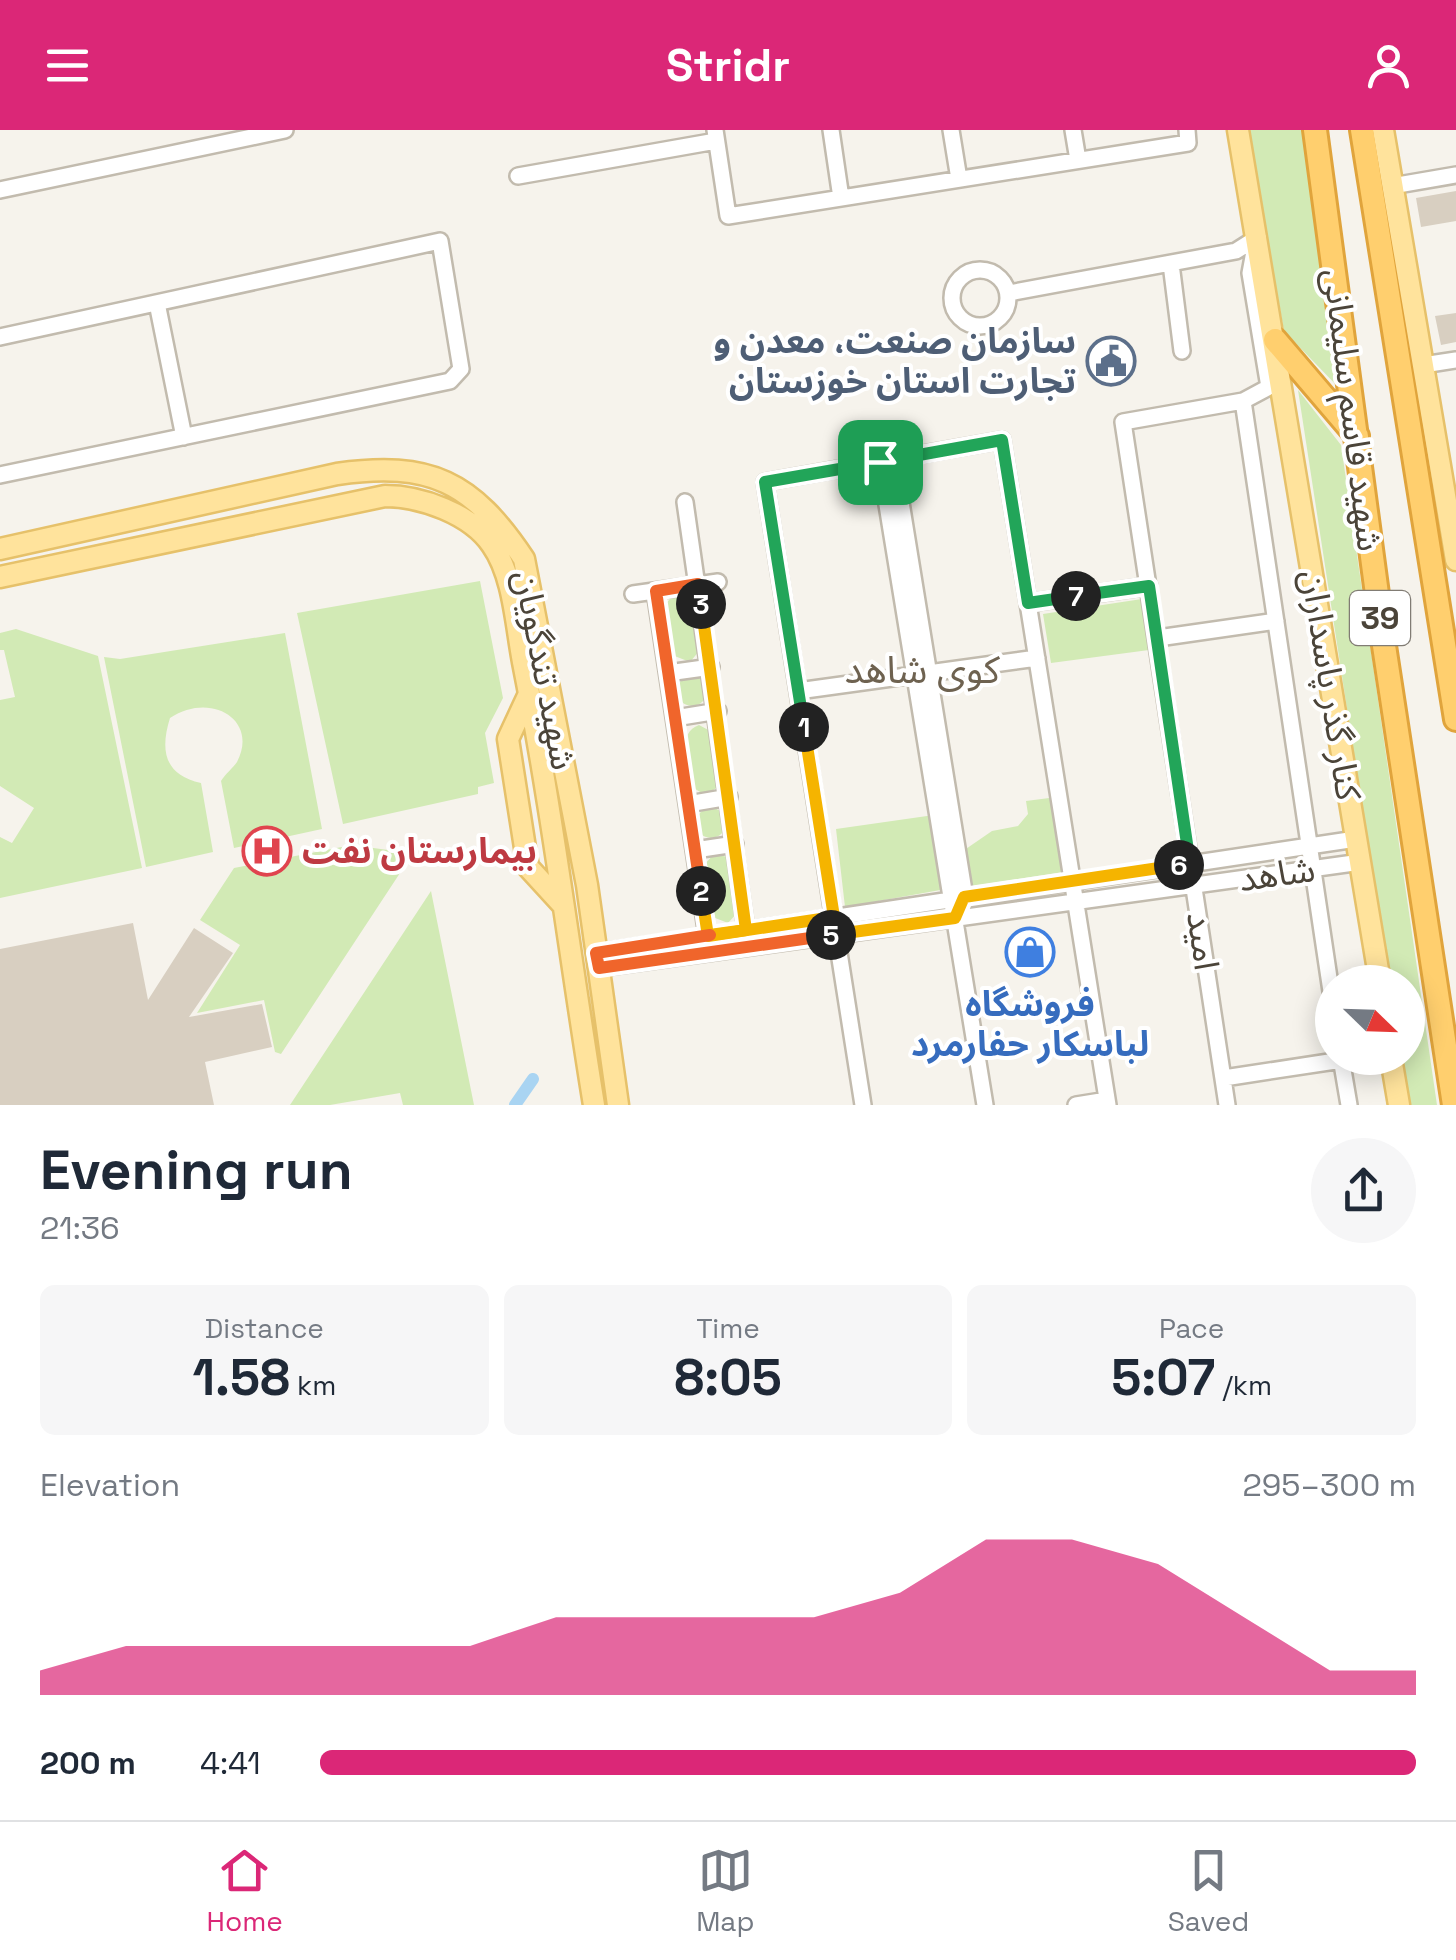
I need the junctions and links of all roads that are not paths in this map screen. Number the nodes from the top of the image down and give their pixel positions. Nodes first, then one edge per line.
1 (285, 130) edge
2 (831, 130) edge
3 (951, 130) edge
4 (1073, 130) edge
5 (1238, 130) edge
6 (1315, 130) edge
7 (1362, 130) edge
8 (1383, 130) edge
9 (715, 136) edge
10 (1188, 136) edge
11 (1078, 160) junction
12 (1456, 175) edge
13 (518, 176) dead end
14 (959, 179) junction
15 (1392, 186) junction
16 (0, 190) edge
17 (842, 198) junction
18 (1258, 237) junction
19 (1171, 264) junction
20 (1009, 293) dead end
21 (158, 302) junction
22 (0, 337) edge
23 (1274, 340) junction
24 (1182, 350) dead end
25 (1456, 360) edge
26 (1423, 365) junction
27 (1243, 401) junction
28 (184, 436) junction
29 (1358, 438) junction
30 (887, 460) junction
31 (384, 467) junction
32 (0, 475) edge
33 (1450, 482) edge
34 (385, 496) junction
35 (685, 502) dead end
36 (0, 550) edge
37 (1456, 560) edge
38 (0, 577) edge
39 (718, 582) dead end
40 (698, 584) junction
41 (1149, 586) junction
42 (519, 587) junction
43 (656, 591) junction
44 (633, 594) dead end
45 (1028, 603) junction
46 (1276, 620) junction
47 (1158, 638) junction
48 (1037, 658) junction
49 (711, 667) junction
50 (668, 673) junction
51 (921, 674) junction
52 (798, 691) junction
53 (529, 694) junction
54 (718, 711) junction
55 (674, 718) junction
56 (1456, 719) edge
57 (569, 792) junction
58 (545, 797) junction
59 (730, 798) junction
60 (510, 804) junction
61 (688, 804) junction
62 (1356, 838) junction
63 (735, 844) junction
64 (1310, 846) junction
65 (694, 850) junction
66 (1361, 862) junction
67 (1190, 864) junction
68 (1313, 869) junction
69 (1074, 881) junction
70 (1195, 885) junction
71 (957, 898) junction
72 (1076, 902) junction
73 (562, 904) junction
74 (834, 917) junction
75 (955, 918) junction
76 (746, 930) junction
77 (837, 934) junction
78 (708, 936) junction
79 (598, 961) junction
80 (1327, 965) edge
81 (1377, 965) edge
82 (1315, 1063) edge
83 (1344, 1075) edge
84 (1395, 1075) edge
85 (1224, 1078) junction
86 (1108, 1103) edge
87 (594, 1105) edge
88 (618, 1105) edge
89 (863, 1105) edge
90 (985, 1105) edge
91 (1076, 1105) edge
92 (1228, 1105) edge
93 (1348, 1105) edge
94 (1399, 1105) edge
95 (1454, 1105) edge

1 - 16 street
2 - 17 street
3 - 14 street
4 - 11 street
5 - 18 main road, کنار گذر پاسداران
6 - 29 highway, شهید قاسم سلیمانی / 39
7 - 56 highway, شهید قاسم سلیمانی / 39
8 - 15 main road
9 - 13 street
9 - 17 street
10 - 11 street
11 - 14 street
12 - 15 street
14 - 17 street
15 - 26 main road
18 - 19 street
18 - 23 main road, کنار گذر پاسداران
18 - 27 street
19 - 20 street
19 - 24 street
21 - 22 street
21 - 28 street
21 - 28 street
23 - 29 highway
23 - 62 main road, کنار گذر پاسداران
25 - 26 street
26 - 33 main road
27 - 41 street, امید
27 - 46 street
28 - 32 street
29 - 95 highway, شهید قاسم سلیمانی / 39
30 - 45 street
30 - 51 street
30 - 52 street
31 - 34 main road
31 - 36 main road, شهید تندگویان
31 - 42 main road, شهید تندگویان
33 - 37 main road
34 - 38 main road, شهید تندگویان
34 - 42 main road, شهید تندگویان
35 - 40 street
39 - 40 street
40 - 43 street
40 - 49 street
41 - 45 street
41 - 47 street, امید
42 - 53 main road, شهید تندگویان
42 - 57 main road, شهید تندگویان
43 - 44 street
43 - 50 street
45 - 48 street
46 - 47 street
46 - 64 street
47 - 67 street, امید
48 - 51 street
48 - 69 street
49 - 50 street
49 - 54 street
50 - 55 street
51 - 52 street
51 - 71 street
52 - 74 street
53 - 58 main road, شهید تندگویان
53 - 60 main road
54 - 55 street
54 - 59 street
55 - 61 street
57 - 58 main road
57 - 79 main road, شهید تندگویان
58 - 60 main road
58 - 73 main road, شهید تندگویان
59 - 61 street
59 - 63 street
60 - 73 main road
61 - 65 street
62 - 64 street, شاهد
62 - 66 main road, کنار گذر پاسداران
63 - 65 street
63 - 76 street
64 - 67 street, شاهد
64 - 68 street
65 - 78 street
66 - 68 street, شاهد
66 - 81 main road, کنار گذر پاسداران
67 - 69 street, شاهد
67 - 70 street, امید
68 - 70 street, شاهد
68 - 80 street
69 - 71 street, شاهد
69 - 72 street
70 - 72 street, شاهد
70 - 85 street, امید
71 - 74 street, شاهد
71 - 75 street
72 - 75 street, شاهد
72 - 86 street
73 - 87 main road, شهید تندگویان
74 - 76 street, شاهد
74 - 77 street
75 - 77 street, شاهد
75 - 90 street
76 - 78 street, شاهد
77 - 79 street, شاهد
77 - 89 street
78 - 79 street, شاهد
79 - 88 main road, شهید تندگویان
82 - 85 street
83 - 93 street
84 - 94 main road
85 - 92 street, امید
86 - 91 street

